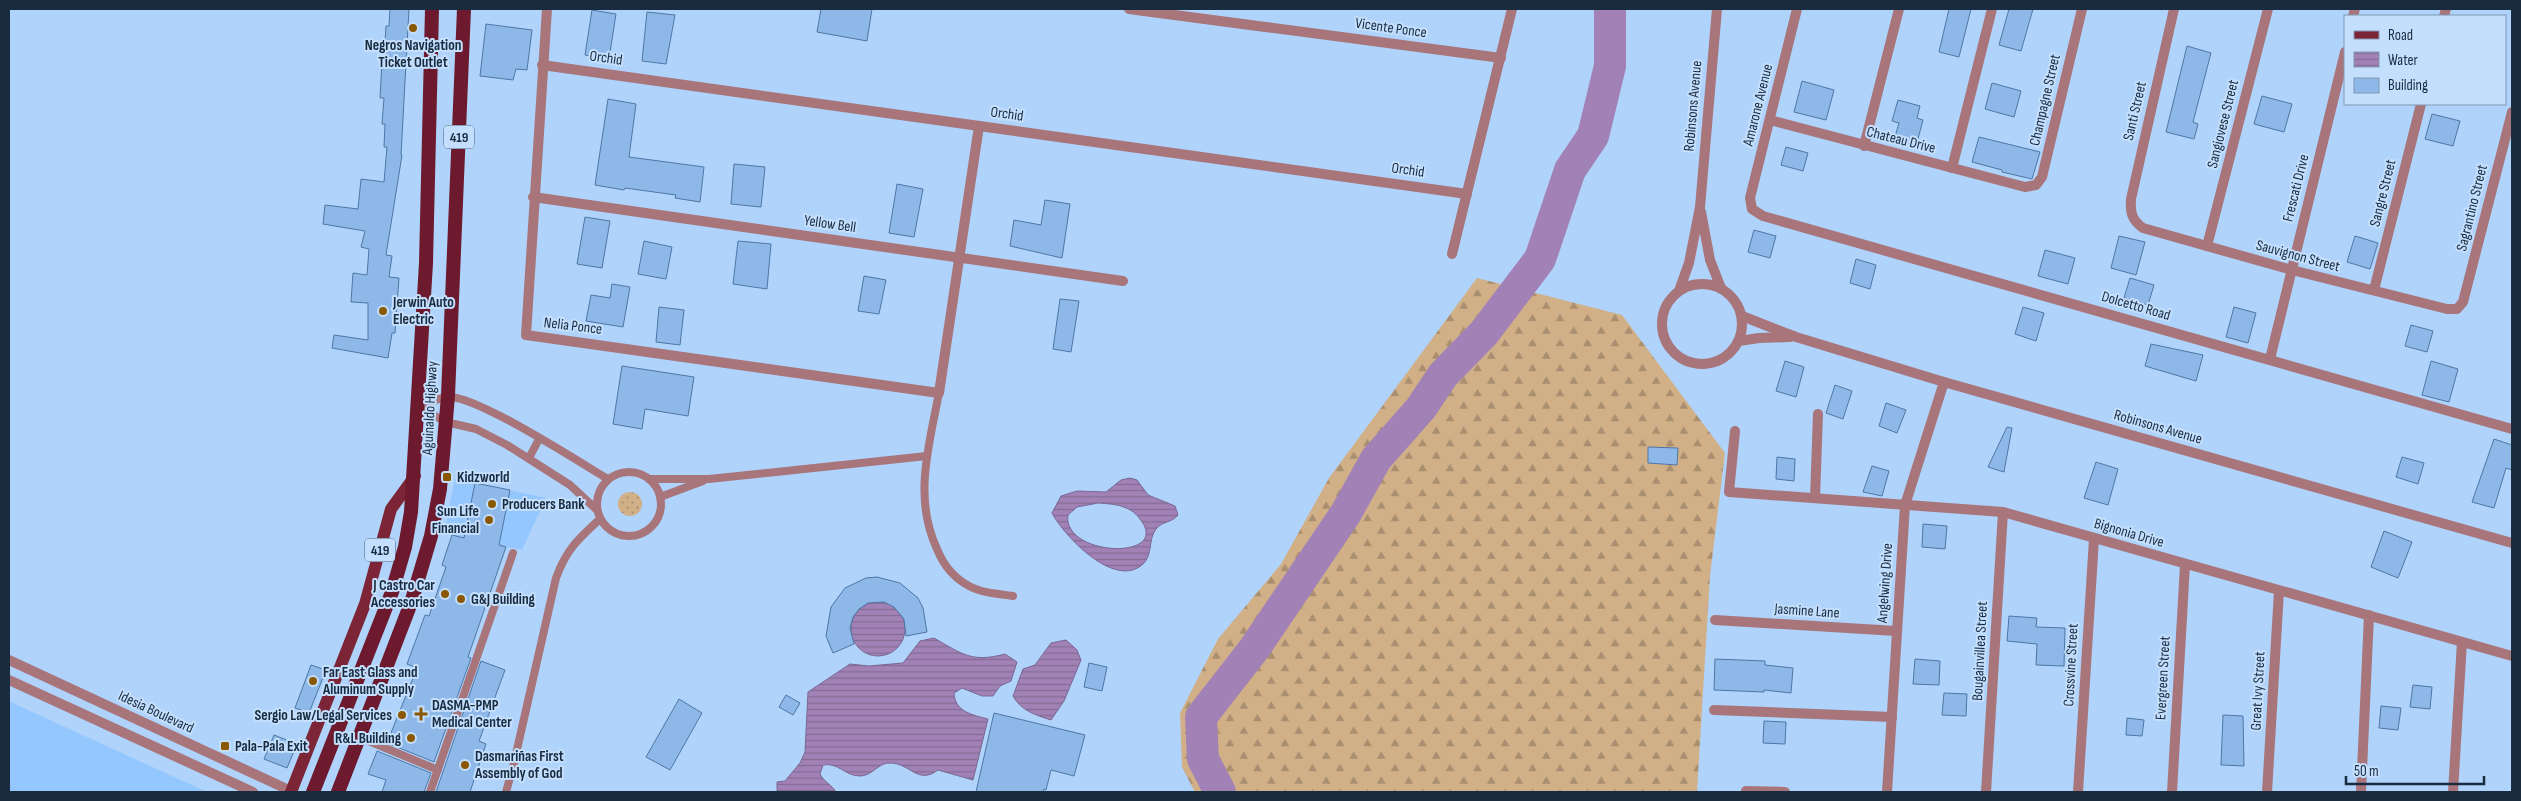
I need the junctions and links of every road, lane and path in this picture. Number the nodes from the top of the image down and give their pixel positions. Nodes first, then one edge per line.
1 (432, 9) edge
2 (464, 9) edge
3 (547, 9) edge
4 (1129, 9) edge
5 (1512, 9) edge
6 (1717, 9) edge
7 (1797, 9) edge
8 (1899, 9) edge
9 (1992, 9) edge
10 (2082, 9) edge
11 (2174, 9) edge
12 (2268, 9) edge
13 (2344, 56) edge
14 (1501, 58) junction
15 (542, 65) junction
16 (2421, 105) edge
17 (2512, 112) edge
18 (1770, 120) junction
19 (979, 126) junction
20 (1864, 146) junction
21 (1952, 168) junction
22 (2024, 188) joint
23 (1468, 194) junction
24 (533, 197) junction
25 (1700, 206) junction
26 (1752, 209) joint
27 (2134, 220) joint
28 (2206, 246) junction
29 (1452, 254) dead end
30 (960, 257) junction
31 (2292, 270) junction
32 (1123, 281) dead end
33 (1721, 288) junction
34 (2374, 290) junction
35 (1679, 291) junction
36 (2457, 308) joint
37 (1742, 316) junction
38 (1796, 337) junction
39 (1739, 341) junction
40 (2270, 359) junction
41 (1944, 382) junction
42 (939, 393) junction
43 (448, 396) junction
44 (419, 407) junction
45 (1818, 414) dead end
46 (446, 422) junction
47 (2512, 429) edge
48 (1735, 431) dead end
49 (539, 439) junction
50 (927, 456) junction
51 (529, 458) junction
52 (414, 476) junction
53 (608, 479) junction
54 (649, 479) junction
55 (710, 479) junction
56 (660, 497) junction
57 (1815, 498) junction
58 (1905, 505) junction
59 (597, 510) junction
60 (2003, 512) junction
61 (600, 519) junction
62 (2094, 539) junction
63 (2512, 543) edge
64 (513, 554) dead end
65 (2185, 565) junction
66 (2279, 591) junction
67 (1013, 596) dead end
68 (2369, 615) junction
69 (1715, 620) dead end
70 (1896, 631) junction
71 (2462, 642) junction
72 (2512, 656) edge
73 (9, 660) edge
74 (9, 680) edge
75 (1714, 710) dead end
76 (1892, 717) junction
77 (359, 737) junction
78 (438, 770) junction
79 (1746, 790) dead end
80 (254, 792) edge
81 (291, 792) edge
82 (313, 792) edge
83 (338, 792) edge
84 (430, 792) edge
85 (506, 792) edge
86 (1785, 792) edge
87 (1887, 792) edge
88 (1986, 792) edge
89 (2078, 792) edge
90 (2172, 792) edge
91 (2267, 792) edge
92 (2361, 792) edge
93 (2453, 792) edge

1 - 44 highway, Aguinaldo Highway / 419
2 - 43 highway, Aguinaldo Highway / 419
3 - 15 street, Nelia Ponce
4 - 14 street, Vicente Ponce
5 - 14 street
6 - 25 street, Robinsons Avenue
7 - 18 street, Amarone Avenue
8 - 20 street
9 - 21 street
10 - 22 street, Champagne Street
11 - 27 street, Santi Street
12 - 28 street, Sangiovese Street
13 - 31 street, Frescati Drive
14 - 23 street
15 - 19 street, Orchid
15 - 24 street, Nelia Ponce
16 - 34 street, Sangre Street
17 - 36 street, Sagrantino Street
18 - 20 street, Chateau Drive
18 - 26 street, Amarone Avenue
19 - 23 street, Orchid
19 - 30 street
20 - 21 street, Chateau Drive
21 - 22 street, Chateau Drive
23 - 29 street
24 - 30 street, Yellow Bell
24 - 42 street, Nelia Ponce
25 - 33 street, Robinsons Avenue
25 - 35 street, Robinsons Avenue
26 - 40 street, Dolcetto Road
27 - 28 street, Sauvignon Street
28 - 31 street, Sauvignon Street
30 - 32 street, Yellow Bell
30 - 42 street
31 - 34 street, Sauvignon Street
31 - 40 street, Frescati Drive
33 - 35 street
33 - 37 street
34 - 36 street, Sauvignon Street
35 - 39 street
37 - 38 street, Robinsons Avenue
37 - 39 street
38 - 39 street, Robinsons Avenue
38 - 41 street, Robinsons Avenue
40 - 47 street, Dolcetto Road
41 - 58 street, Angelwing Drive
41 - 63 street, Robinsons Avenue
42 - 50 lane
43 - 44 lane
43 - 46 highway, Aguinaldo Highway / 419
43 - 49 lane
44 - 46 lane
44 - 52 highway, Aguinaldo Highway / 419
45 - 57 street
46 - 51 lane
46 - 77 highway, Aguinaldo Highway / 419
48 - 57 street, Bignonia Drive
49 - 51 lane
49 - 53 lane
50 - 55 lane
50 - 67 lane
51 - 59 lane
52 - 81 main road, Aguinaldo Highway / 419
52 - 82 highway, Aguinaldo Highway / 419
53 - 54 lane
53 - 59 lane
54 - 55 lane
54 - 56 lane
55 - 56 lane
56 - 61 lane
57 - 58 street, Bignonia Drive
58 - 60 street, Bignonia Drive
58 - 70 street, Angelwing Drive
59 - 61 lane
60 - 62 street, Bignonia Drive
60 - 88 street, Bougainvillea Street
61 - 85 lane
62 - 65 street, Bignonia Drive
62 - 89 street, Crossvine Street
64 - 78 lane
65 - 66 street, Bignonia Drive
65 - 90 street, Evergreen Street
66 - 68 street, Bignonia Drive
66 - 91 street, Great Ivy Street
68 - 71 street, Bignonia Drive
68 - 92 street
69 - 70 street, Jasmine Lane
70 - 76 street, Angelwing Drive
71 - 72 street, Bignonia Drive
71 - 93 street
73 - 81 street, Idesia Boulevard
74 - 80 street
75 - 76 street
76 - 87 street, Angelwing Drive
77 - 78 lane
77 - 83 highway, Aguinaldo Highway / 419
78 - 84 lane
79 - 86 street

